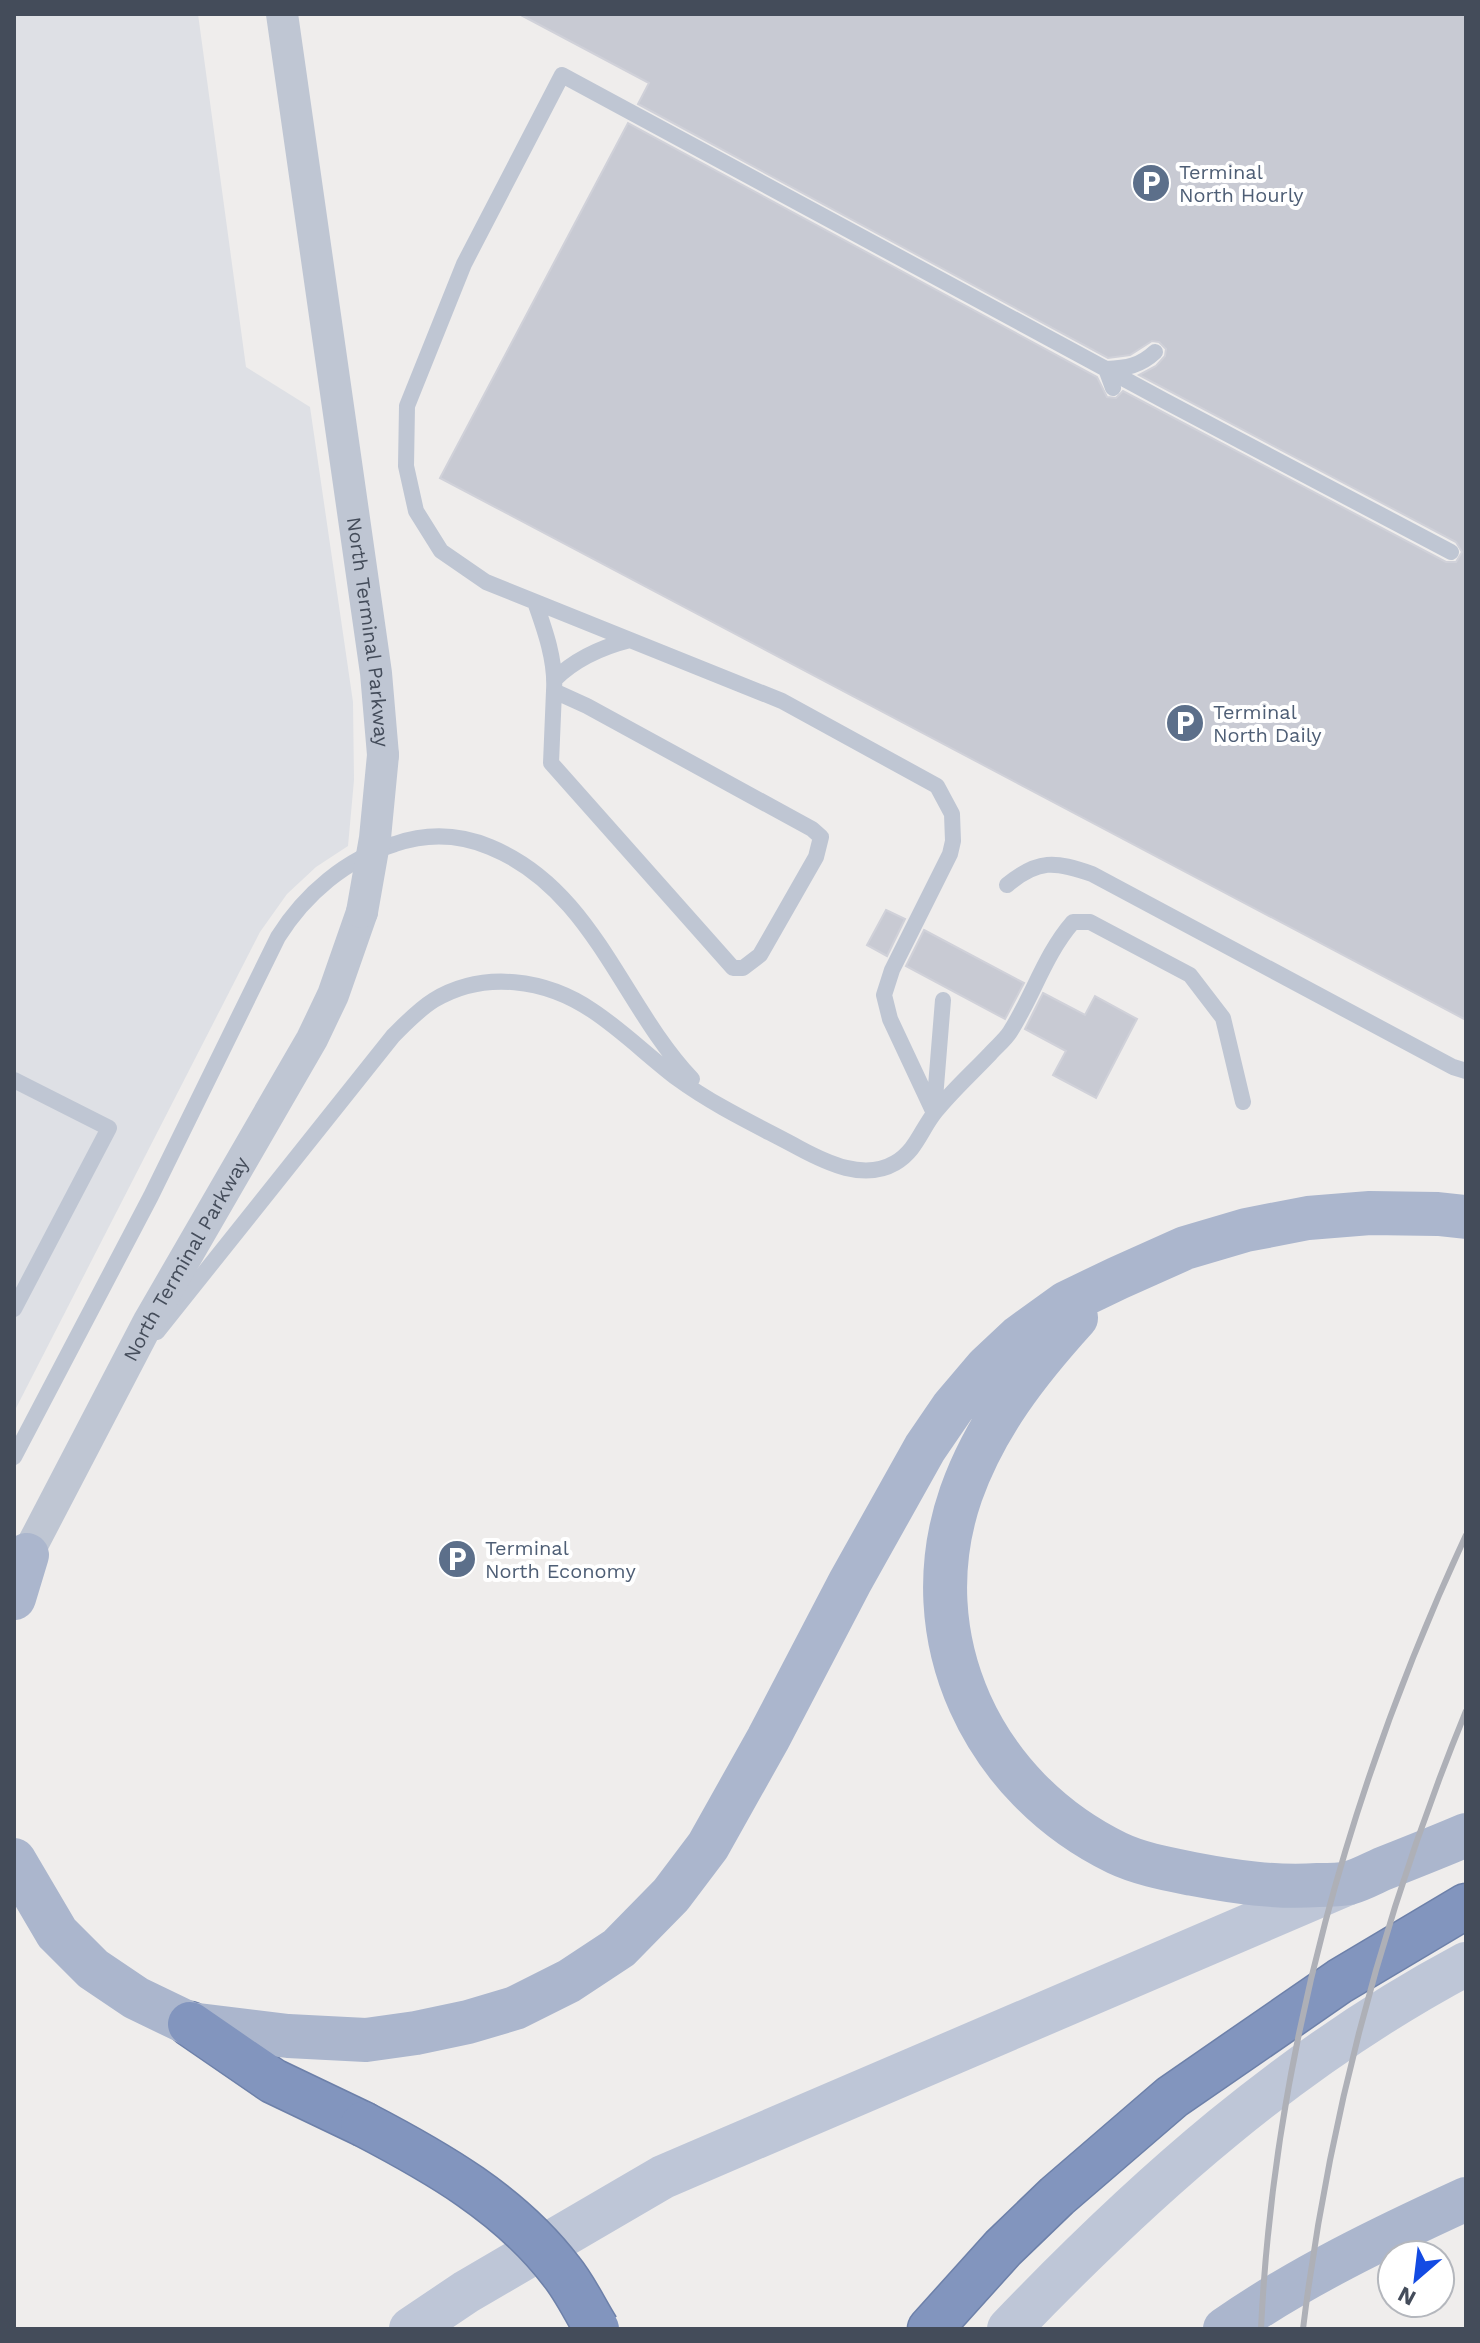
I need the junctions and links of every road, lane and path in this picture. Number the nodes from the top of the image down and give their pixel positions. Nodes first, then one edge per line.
1 (282, 14) edge
2 (1155, 352) dead end
3 (1106, 369) junction
4 (1113, 388) dead end
5 (1451, 552) dead end
6 (535, 602) junction
7 (630, 640) junction
8 (554, 686) junction
9 (1007, 885) dead end
10 (943, 1000) dead end
11 (1466, 1071) edge
12 (14, 1080) edge
13 (1243, 1102) dead end
14 (719, 1105) junction
15 (934, 1113) junction
16 (1466, 1217) edge
17 (1118, 1278) junction
18 (14, 1309) edge
19 (102, 1408) junction
20 (14, 1457) edge
21 (20, 1564) edge
22 (14, 1598) edge
23 (1466, 1835) edge
24 (14, 1860) edge
25 (1348, 1883) junction
26 (1466, 1906) edge
27 (1466, 1964) edge
28 (190, 2024) junction
29 (1466, 2199) edge
30 (411, 2329) edge
31 (597, 2329) edge
32 (930, 2329) edge
33 (1009, 2329) edge
34 (1225, 2329) edge

1 - 19 street, North Terminal Parkway, bridge
2 - 3 lane
3 - 4 lane
3 - 5 lane
3 - 6 lane
6 - 7 lane
6 - 8 lane
7 - 8 lane
7 - 15 lane
8 - 8 lane
9 - 11 lane
10 - 15 lane
12 - 18 lane
13 - 15 lane
14 - 15 lane
14 - 19 lane
14 - 20 lane
16 - 17 main road
17 - 25 main road
17 - 28 main road
19 - 21 street, North Terminal Parkway
21 - 22 main road
23 - 25 main road
24 - 28 main road
25 - 30 main road
26 - 32 highway
27 - 33 main road
28 - 31 highway, bridge
29 - 34 main road

